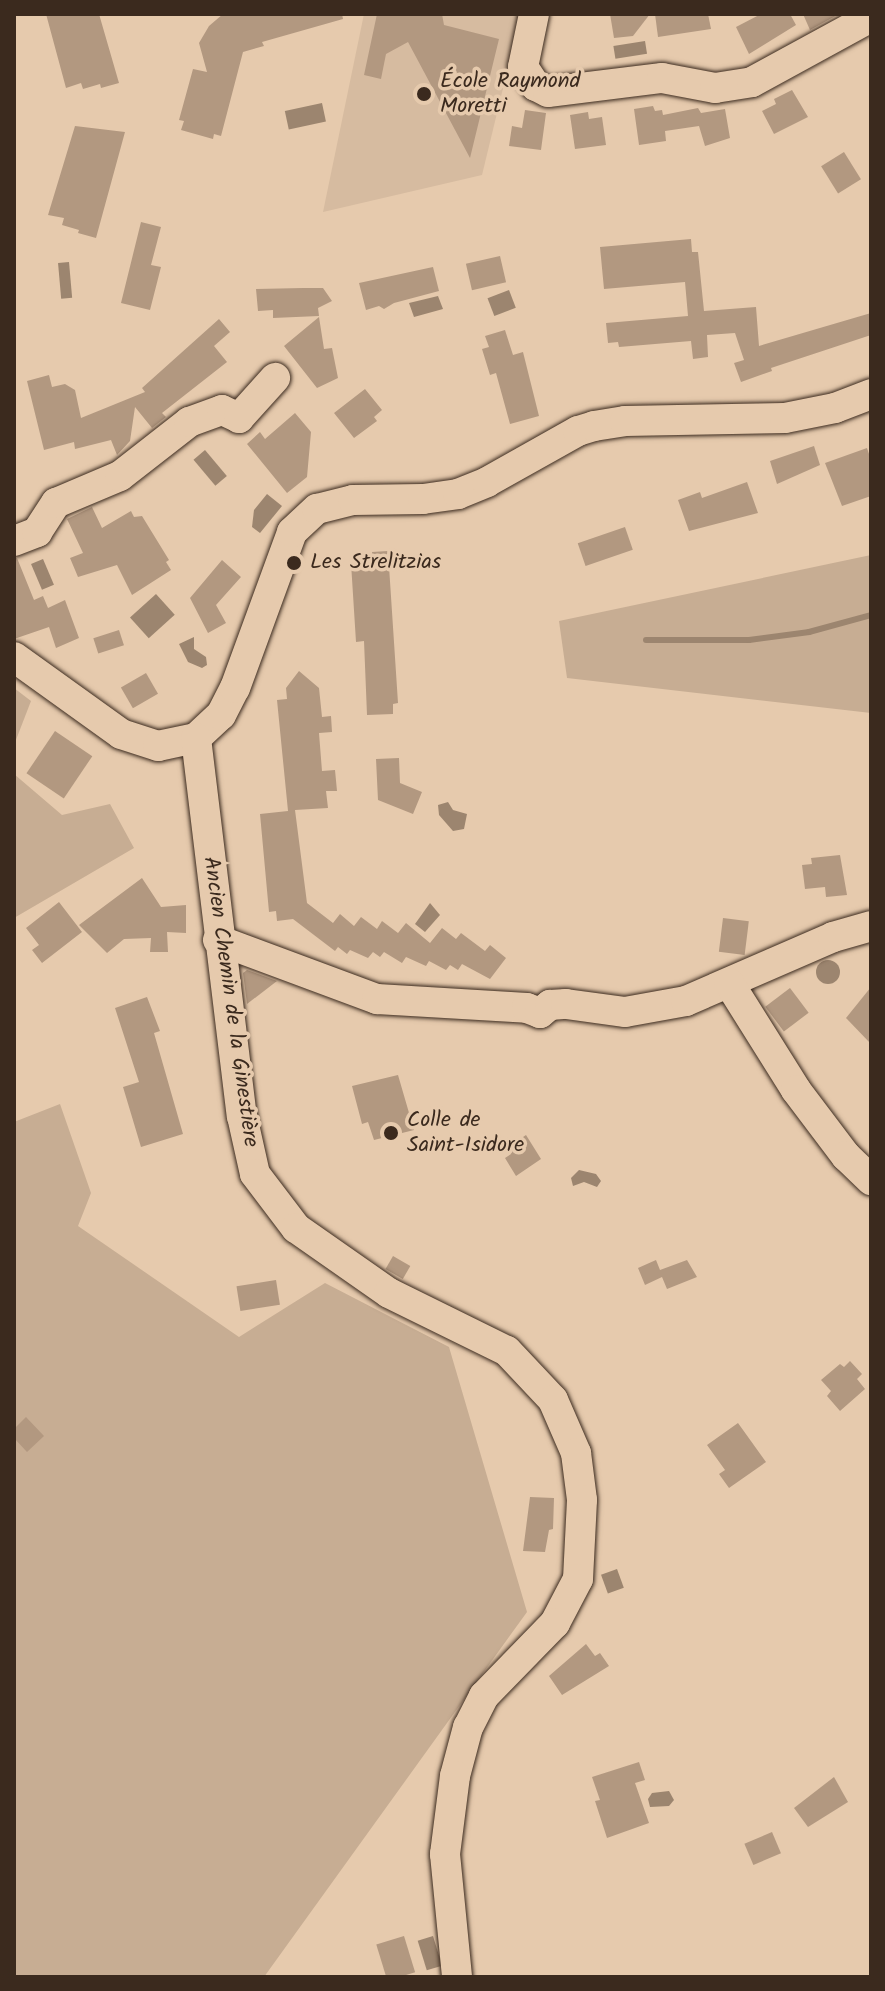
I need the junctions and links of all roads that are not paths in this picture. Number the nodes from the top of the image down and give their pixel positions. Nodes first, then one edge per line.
1 (534, 14) edge
2 (871, 17) edge
3 (275, 378) dead end
4 (871, 394) edge
5 (14, 541) edge
6 (14, 657) edge
7 (196, 738) junction
8 (871, 926) edge
9 (218, 940) junction
10 (729, 983) junction
11 (871, 1180) edge
12 (457, 1977) edge

1 - 2 street
3 - 5 street
4 - 7 street
6 - 7 street
7 - 9 street, Ancien Chemin de la Ginestière
8 - 10 street
9 - 10 street
9 - 12 street, Ancien Chemin de la Ginestière
10 - 11 street

